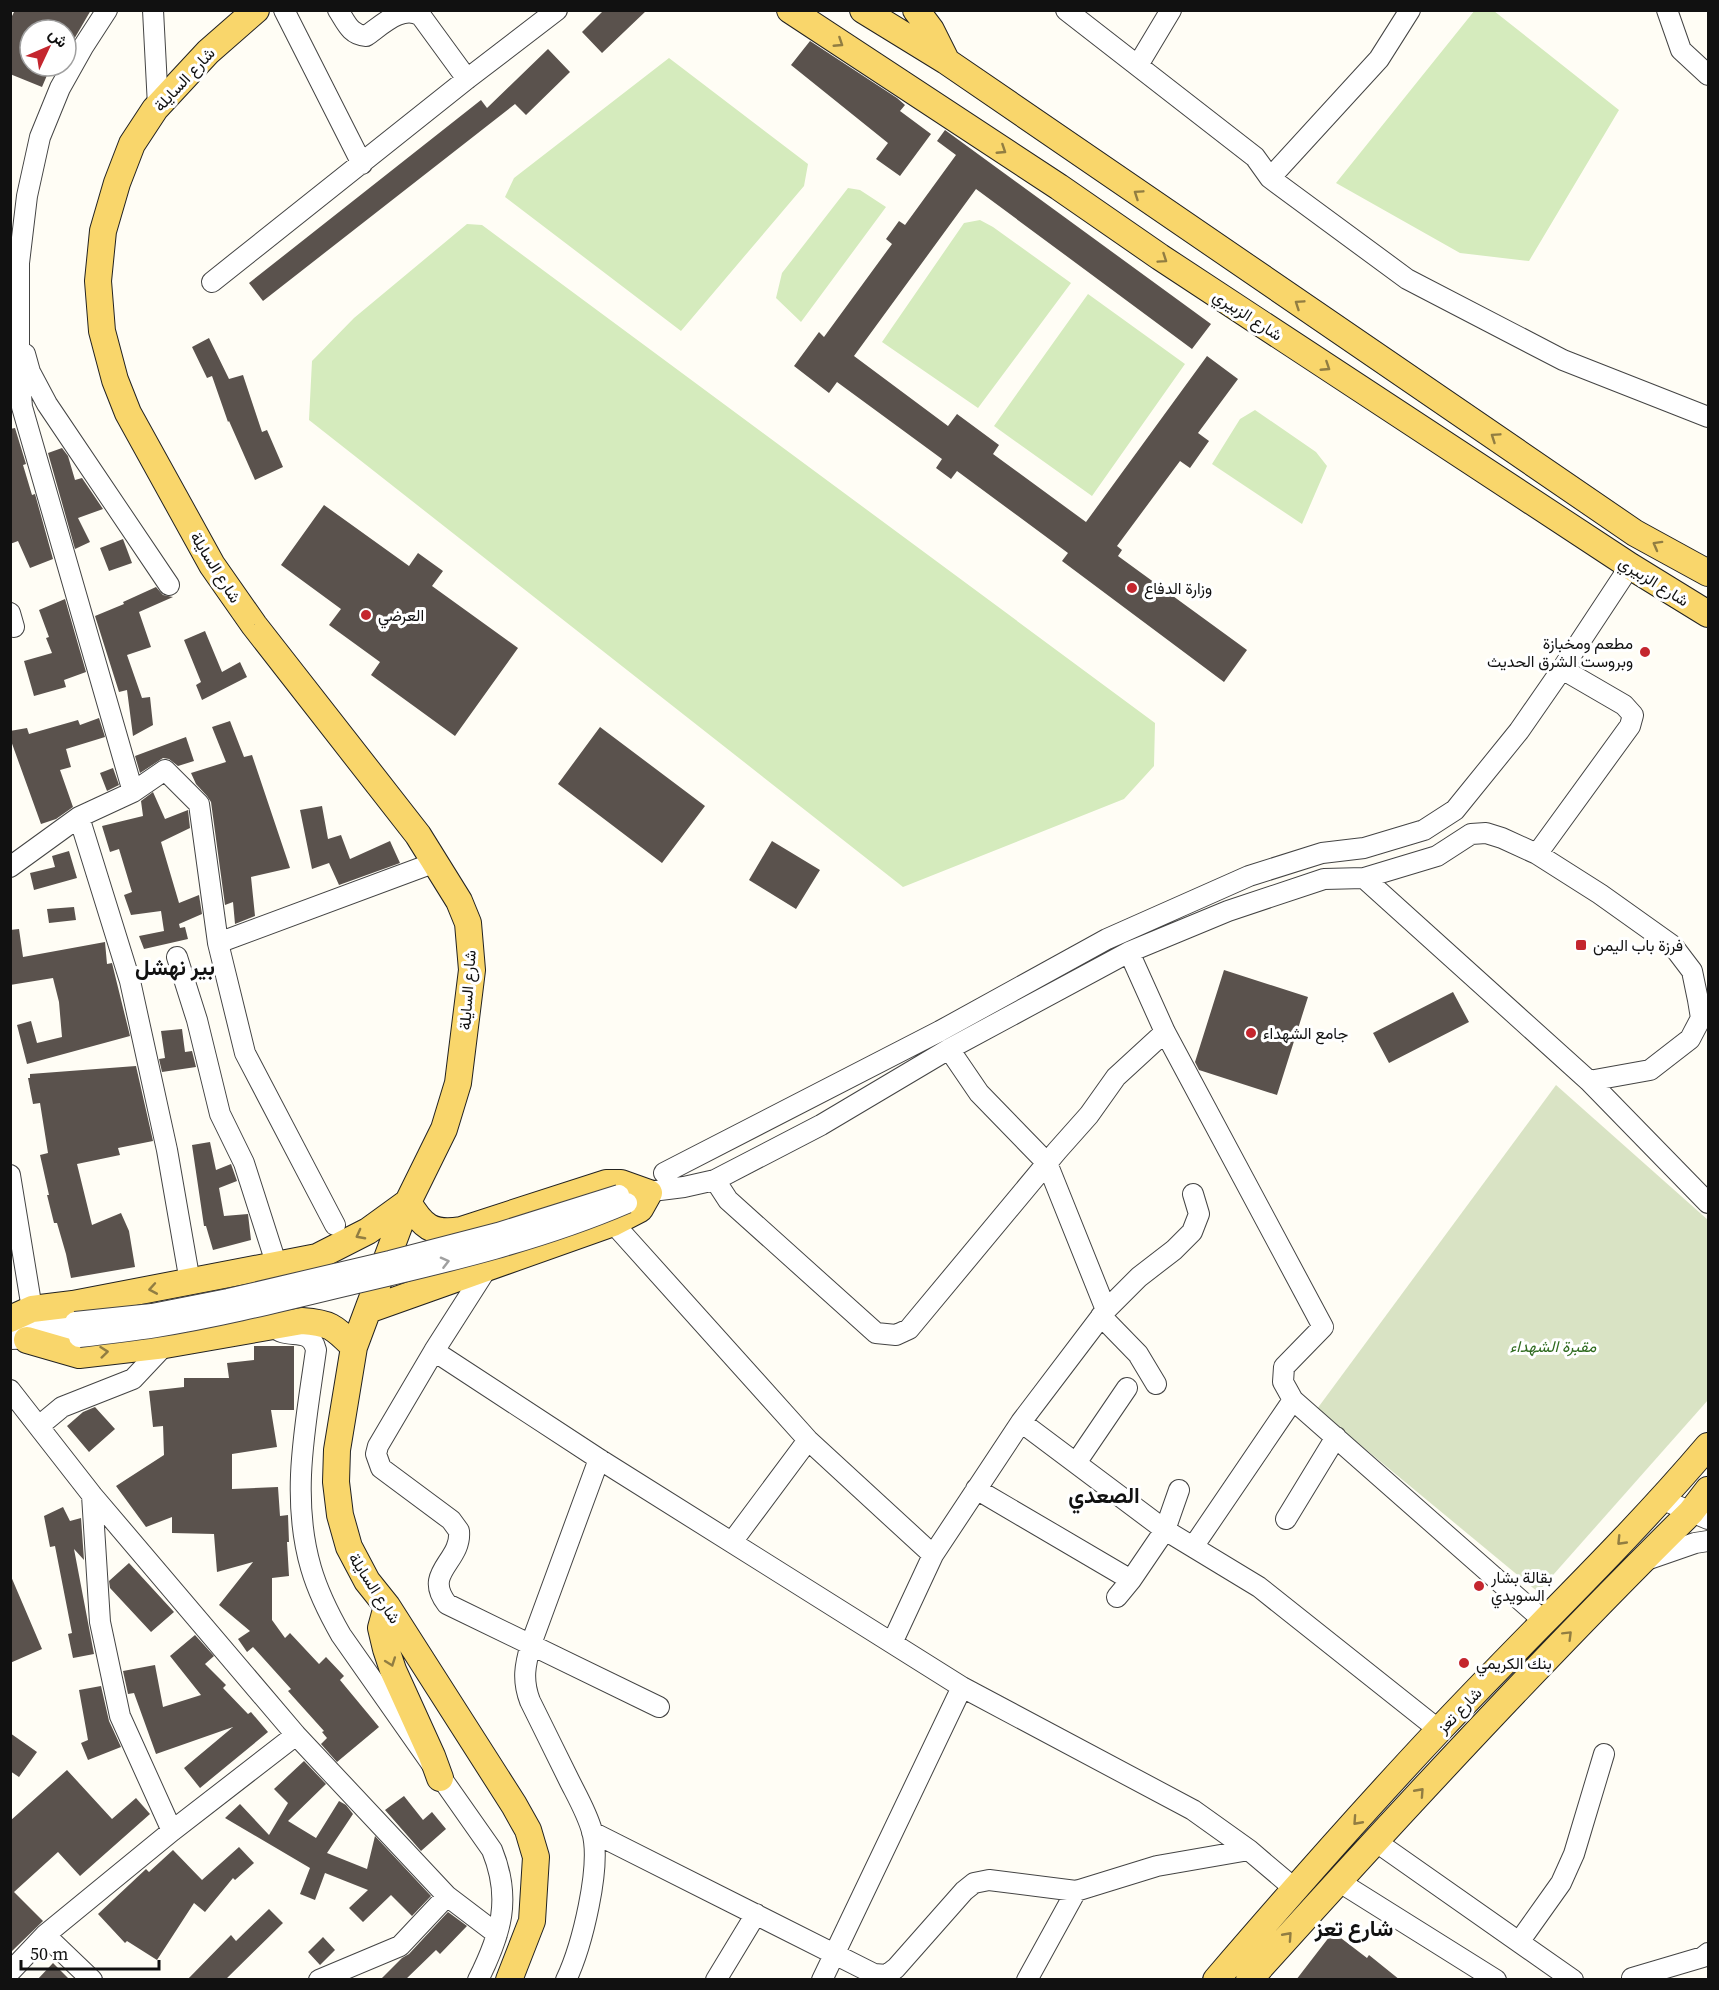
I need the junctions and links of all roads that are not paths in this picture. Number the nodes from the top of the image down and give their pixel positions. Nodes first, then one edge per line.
1 (107, 10) edge
2 (153, 10) edge
3 (256, 10) edge
4 (284, 10) edge
5 (338, 10) edge
6 (556, 10) edge
7 (790, 10) edge
8 (863, 10) edge
9 (916, 10) edge
10 (1066, 10) edge
11 (1171, 10) edge
12 (1410, 10) edge
13 (1667, 10) edge
14 (946, 61) junction
15 (1138, 65) junction
16 (1708, 75) edge
17 (467, 79) junction
18 (158, 106) junction
19 (362, 164) junction
20 (1098, 166) junction
21 (1270, 178) junction
22 (1059, 187) junction
23 (212, 282) dead end
24 (20, 337) junction
25 (1708, 417) edge
26 (1630, 566) junction
27 (1708, 573) edge
28 (169, 585) dead end
29 (1708, 614) edge
30 (1562, 669) junction
31 (133, 792) junction
32 (79, 818) junction
33 (1537, 854) junction
34 (436, 862) junction
35 (10, 867) edge
36 (1364, 878) junction
37 (218, 943) junction
38 (1130, 952) junction
39 (177, 957) dead end
40 (1166, 1032) junction
41 (949, 1049) junction
42 (1589, 1081) junction
43 (1047, 1163) junction
44 (10, 1175) edge
45 (715, 1180) junction
46 (1193, 1194) dead end
47 (635, 1197) junction
48 (408, 1202) junction
49 (1708, 1203) edge
50 (335, 1225) dead end
51 (277, 1266) junction
52 (487, 1268) junction
53 (190, 1282) junction
54 (368, 1310) junction
55 (1104, 1313) junction
56 (21, 1314) edge
57 (274, 1326) junction
58 (16, 1336) edge
59 (165, 1345) junction
60 (354, 1347) junction
61 (434, 1351) junction
62 (1156, 1384) dead end
63 (1127, 1388) dead end
64 (10, 1390) edge
65 (1293, 1400) junction
66 (1021, 1422) junction
67 (39, 1426) junction
68 (1336, 1437) junction
69 (808, 1440) junction
70 (1708, 1446) edge
71 (599, 1459) junction
72 (1076, 1463) junction
73 (1679, 1480) junction
74 (976, 1489) junction
75 (1179, 1490) dead end
76 (1708, 1491) edge
77 (92, 1495) junction
78 (1661, 1499) junction
79 (1700, 1516) edge
80 (1286, 1519) dead end
81 (1164, 1530) junction
82 (732, 1542) junction
83 (1708, 1542) edge
84 (1193, 1547) junction
85 (933, 1555) junction
86 (1641, 1562) junction
87 (1131, 1580) junction
88 (1117, 1597) dead end
89 (387, 1606) junction
90 (1544, 1621) junction
91 (892, 1643) junction
92 (531, 1644) junction
93 (962, 1687) junction
94 (659, 1707) dead end
95 (1439, 1730) junction
96 (296, 1735) junction
97 (1604, 1754) dead end
98 (440, 1778) junction
99 (172, 1831) junction
100 (592, 1832) junction
101 (1375, 1840) junction
102 (1249, 1850) junction
103 (1338, 1881) junction
104 (1295, 1889) junction
105 (1076, 1891) junction
106 (447, 1896) junction
107 (756, 1914) junction
108 (497, 1934) junction
109 (45, 1935) junction
110 (1519, 1942) junction
111 (1708, 1953) edge
112 (835, 1954) junction
113 (10, 1972) edge
114 (1632, 1978) dead end
115 (92, 1980) edge
116 (319, 1980) edge
117 (478, 1980) edge
118 (509, 1980) edge
119 (566, 1980) edge
120 (716, 1980) edge
121 (822, 1980) edge
122 (1027, 1980) edge
123 (1216, 1980) edge
124 (1249, 1980) edge
125 (1496, 1980) edge
126 (1573, 1980) edge

1 - 24 street
2 - 18 street
3 - 18 main road, شارع السايلة
4 - 19 street
5 - 17 street
6 - 17 street
7 -> 22 main road, شارع الزبيري
8 - 14 main road, شارع الزبيري
9 - 14 main road
10 - 15 street
11 - 15 street
12 - 21 street
13 - 16 street
14 - 20 main road, شارع الزبيري
15 - 21 street
17 - 19 street
18 - 34 main road, شارع السايلة
19 - 23 street
20 - 22 main road
27 -> 20 main road, شارع الزبيري
21 - 25 street
22 -> 26 main road, شارع الزبيري
24 - 28 street
24 - 31 street
26 - 29 main road, شارع الزبيري
26 - 30 street
30 - 33 street
30 - 47 street
31 - 32 street
31 - 37 street
32 - 35 street
32 - 53 street
33 - 36 street
33 - 42 street
34 - 37 street
34 - 48 main road, شارع السايلة
36 - 38 street
36 - 42 street
37 - 50 street
38 - 40 street
38 - 41 street
39 - 51 street
40 - 43 street
40 - 65 street
41 - 43 street
41 - 45 street
42 - 49 street
43 - 45 street
43 - 55 street
44 - 56 street
45 - 47 street
46 - 55 street
47 - 48 main road
47 - 52 main road
47 - 58 street, bridge
47 - 69 street
48 -> 51 main road
48 - 54 main road, شارع السايلة
51 - 53 main road
52 - 54 main road
52 - 61 street
53 -> 56 main road
54 - 60 main road, شارع السايلة
55 - 62 street
55 - 66 street
57 - 59 main road
57 - 60 main road
57 - 98 street
58 -> 59 main road
59 - 67 street
60 - 89 main road, شارع السايلة
61 - 71 street
61 - 92 street
63 - 72 street
64 - 67 street
65 - 68 street
65 - 84 street
66 - 72 street
66 - 74 street
67 - 77 street
68 - 80 street
68 - 90 street
69 - 82 street
69 - 85 street
70 - 73 main road, شارع تعز
71 - 82 street
71 - 92 street
72 - 81 street
73 - 76 street
73 - 78 main road, شارع تعز
74 - 85 street
74 - 87 street
75 - 81 street
76 - 79 main road, شارع تعز
77 - 96 street
77 - 99 street
78 - 79 street
78 -> 90 main road, شارع تعز
79 - 86 main road, شارع تعز
81 - 84 street
81 - 87 street
82 - 91 street
83 - 86 street
84 - 95 street
85 - 91 street
101 -> 86 main road, شارع تعز
87 - 88 street
89 -> 98 main road
89 - 118 main road, شارع السايلة
90 - 95 main road, شارع تعز
91 - 93 street
92 - 94 street
92 - 100 street
93 - 102 street
93 - 112 street
95 -> 104 main road, شارع تعز
96 - 99 street
96 - 106 street
97 - 110 street
98 - 108 street
99 - 109 street
100 - 107 street
100 - 119 street
101 - 103 main road, شارع تعز
101 - 110 street
102 - 104 street
102 - 105 street
124 -> 103 main road, شارع تعز
103 - 125 street
104 - 123 main road, شارع تعز
105 - 112 street
105 - 122 street
106 - 108 street
106 - 116 street
107 - 112 street
107 - 120 street
108 - 117 street
109 - 113 street
109 - 115 street
110 - 126 street
111 - 114 street
112 - 121 street

